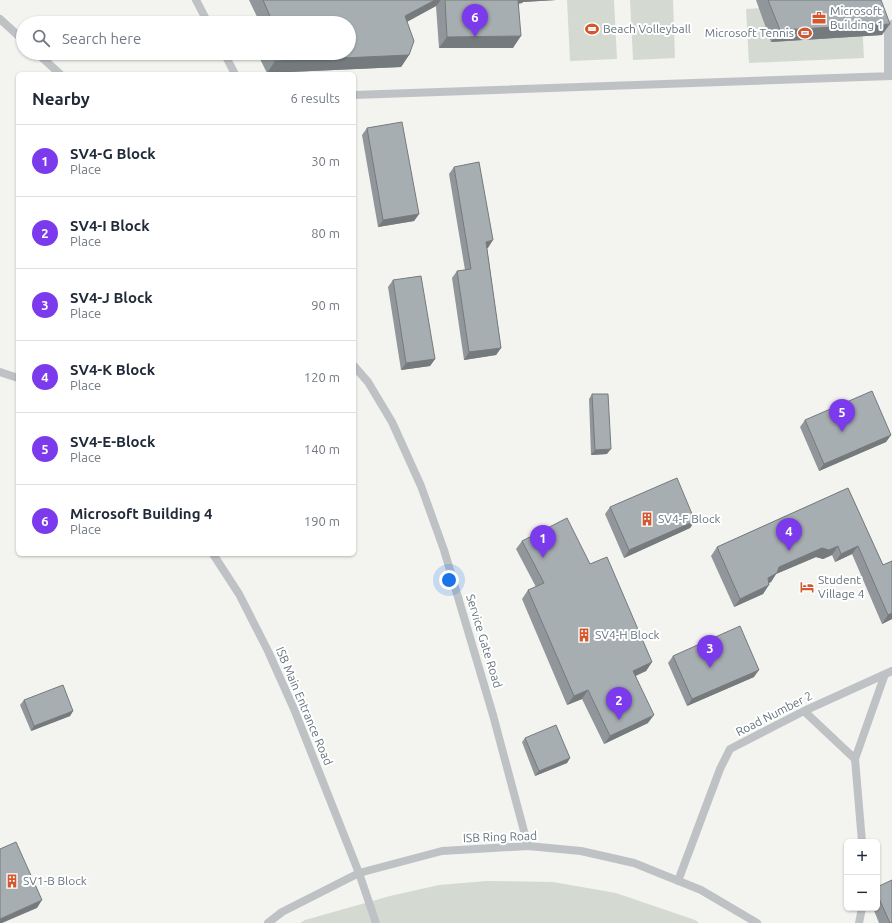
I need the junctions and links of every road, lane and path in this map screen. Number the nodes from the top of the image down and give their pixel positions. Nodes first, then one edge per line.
1 (196, 0) edge
2 (204, 16) edge
3 (0, 19) edge
4 (892, 24) edge
5 (16, 34) edge
6 (45, 60) edge
7 (228, 60) edge
8 (58, 72) edge
9 (234, 72) edge
10 (890, 76) edge
11 (356, 95) edge
12 (356, 368) edge
13 (0, 372) edge
14 (16, 377) edge
15 (214, 556) edge
16 (888, 672) edge
17 (804, 711) junction
18 (854, 759) junction
19 (862, 839) edge
20 (528, 846) junction
21 (359, 873) junction
22 (678, 881) junction
23 (862, 911) edge
24 (268, 923) edge
25 (376, 923) edge
26 (756, 923) edge
27 (860, 923) edge

1 - 2 lane
3 - 5 lane
4 - 10 lane
6 - 8 lane
7 - 9 lane
10 - 11 lane
12 - 20 lane, Service Gate Road
13 - 14 lane
15 - 21 lane, ISB Main Entrance Road
16 - 17 lane, Road Number 2
16 - 18 lane
17 - 18 lane
17 - 22 lane, Road Number 2
18 - 19 lane
20 - 21 lane, ISB Ring Road
20 - 22 lane, ISB Ring Road
21 - 24 lane, ISB Ring Road
21 - 25 lane, ISB Main Entrance Road
22 - 26 lane, ISB Ring Road
23 - 27 lane

